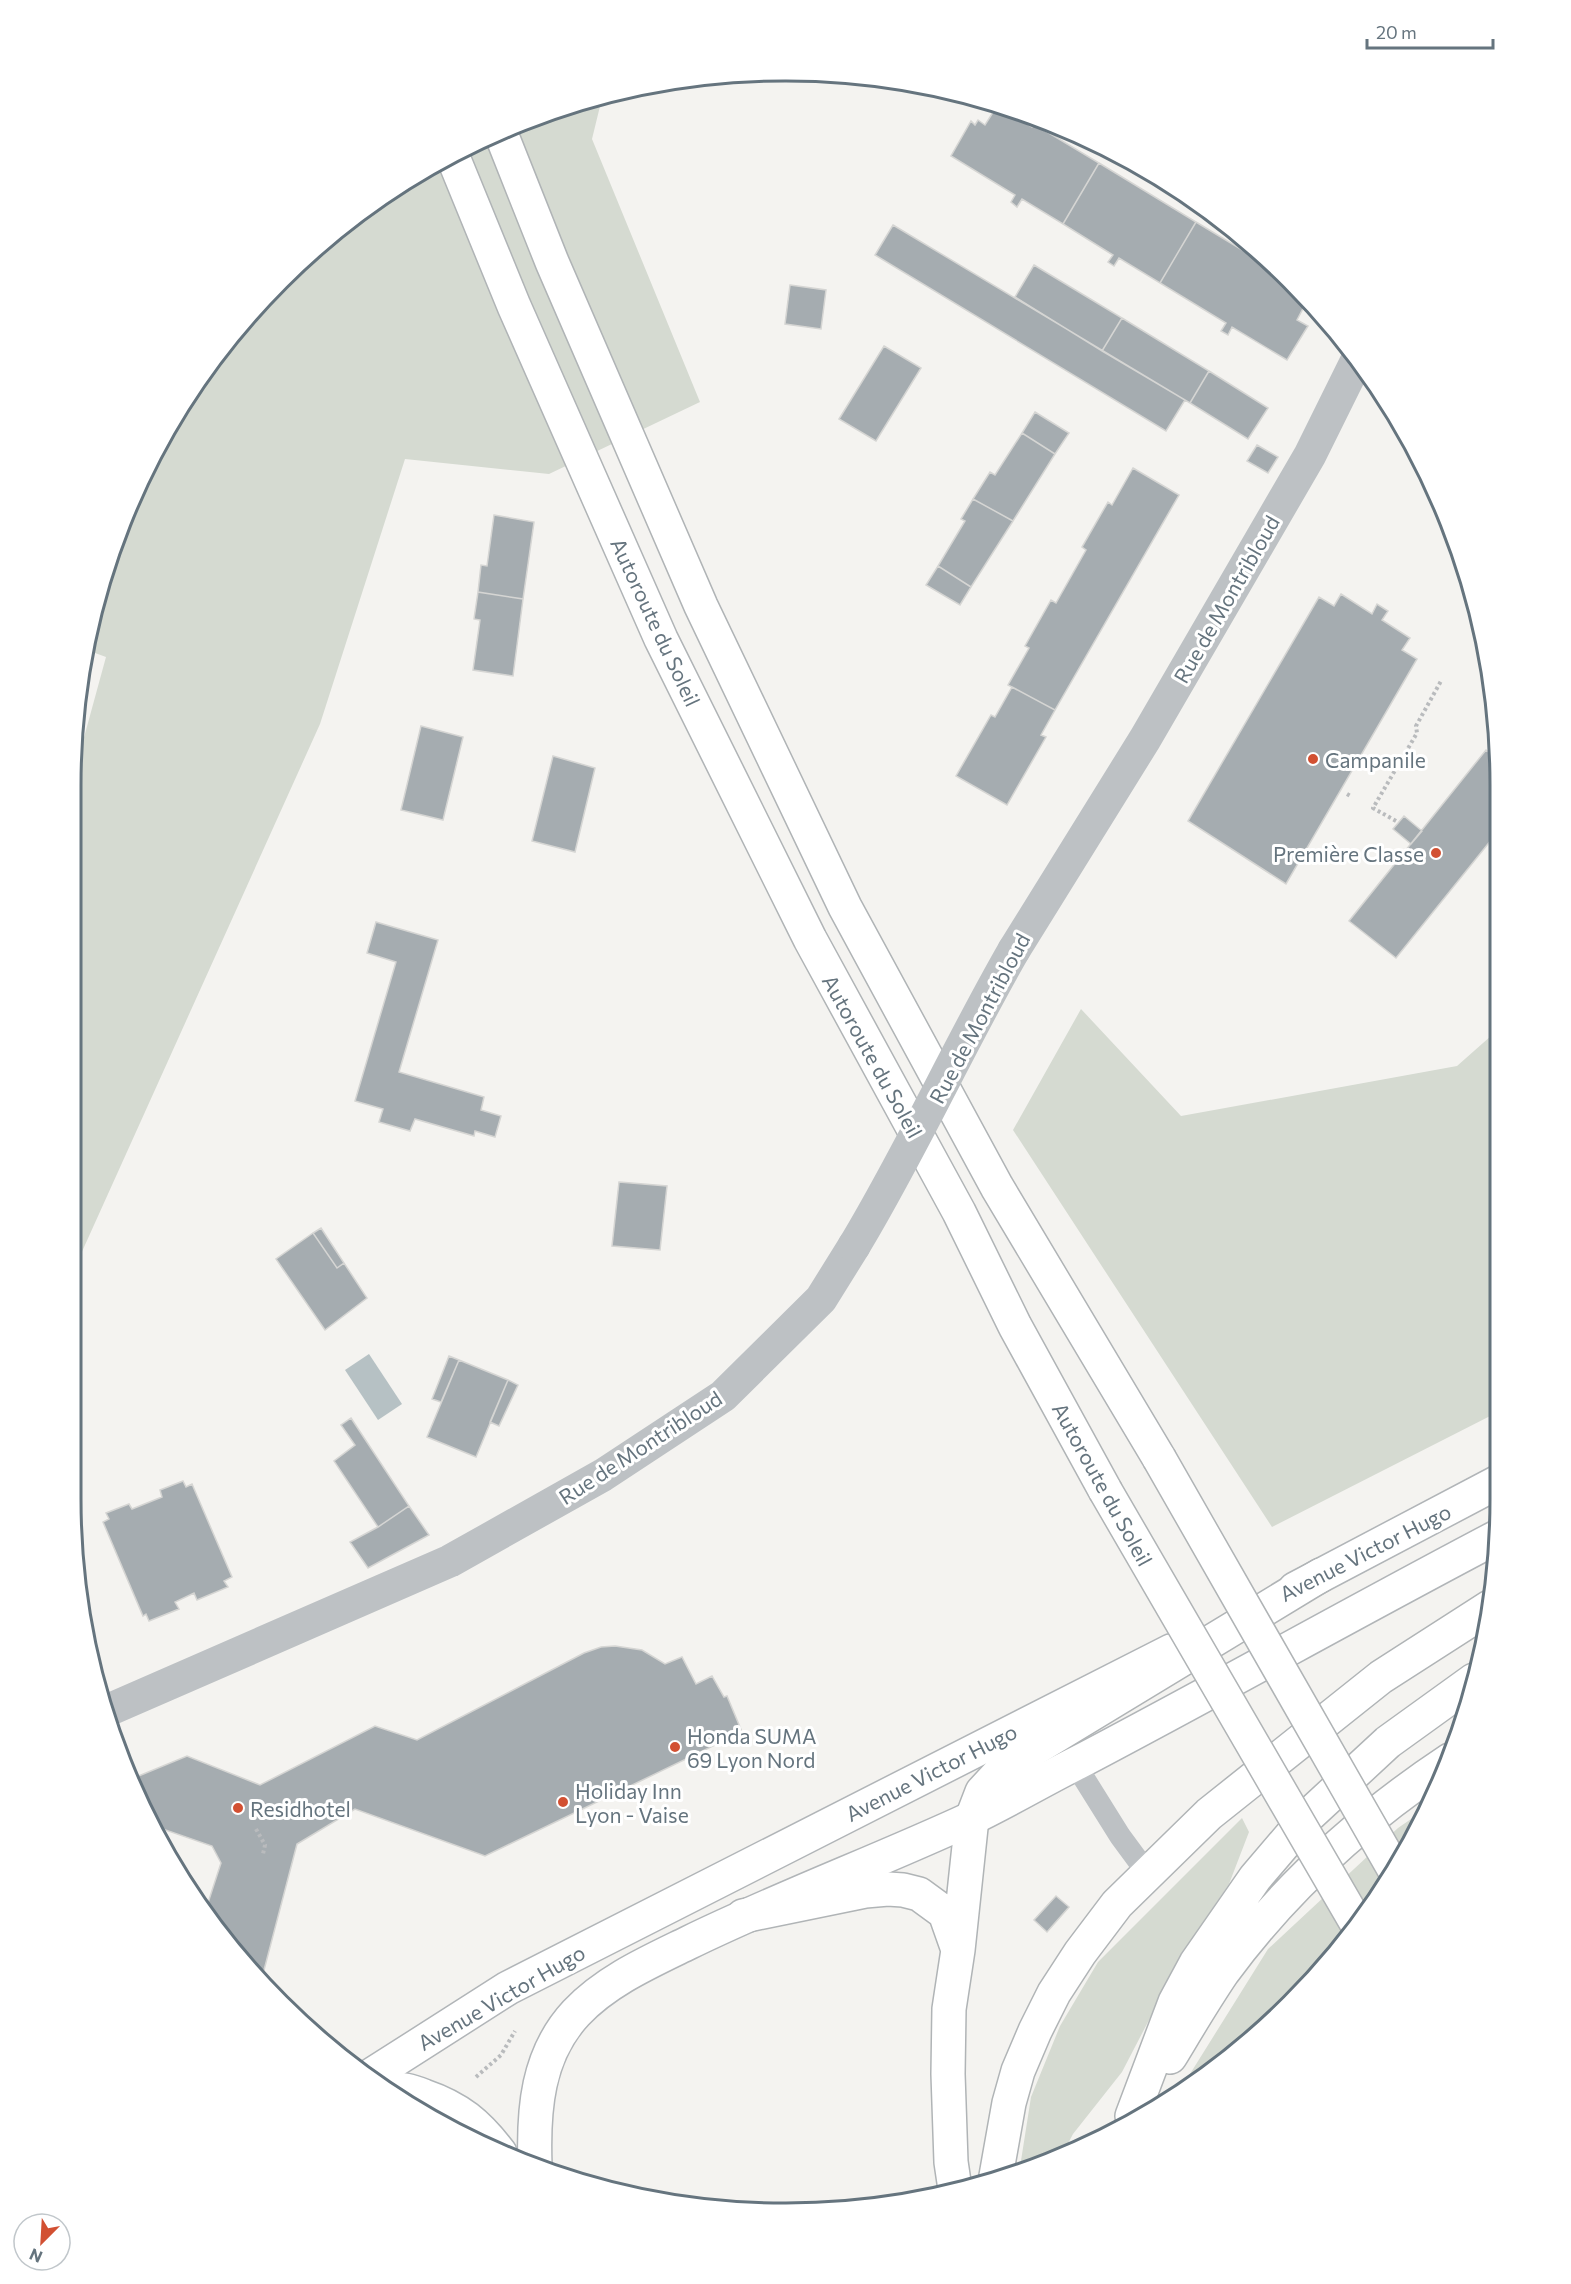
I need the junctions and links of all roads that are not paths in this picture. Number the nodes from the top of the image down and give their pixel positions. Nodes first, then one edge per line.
1 (503, 141) edge
2 (456, 163) edge
3 (1353, 369) edge
4 (1490, 1486) edge
5 (1488, 1542) edge
6 (1321, 1575) junction
7 (1480, 1613) edge
8 (1464, 1687) edge
9 (113, 1708) edge
10 (1075, 1764) junction
11 (1435, 1770) edge
12 (972, 1818) junction
13 (1390, 1861) edge
14 (1148, 1874) junction
15 (743, 1916) junction
16 (1352, 1916) edge
17 (958, 1950) junction
18 (377, 2072) edge
19 (400, 2088) edge
20 (1137, 2109) edge
21 (1134, 2111) edge
22 (488, 2137) edge
23 (535, 2156) edge
24 (997, 2170) edge
25 (955, 2182) edge

1 - 13 main road, bridge
2 - 16 main road, Autoroute du Soleil, bridge
3 - 9 street, Rue de Montribloud, bridge
4 - 6 main road, Avenue Victor Hugo
5 - 10 main road
6 - 12 main road
6 - 18 main road, Avenue Victor Hugo
7 - 14 main road
8 - 21 main road
10 - 12 main road
10 - 14 lane
11 - 20 main road
12 - 15 main road
12 - 17 main road
14 - 24 main road
15 - 17 main road
15 - 23 main road
17 - 25 main road
19 - 22 main road

